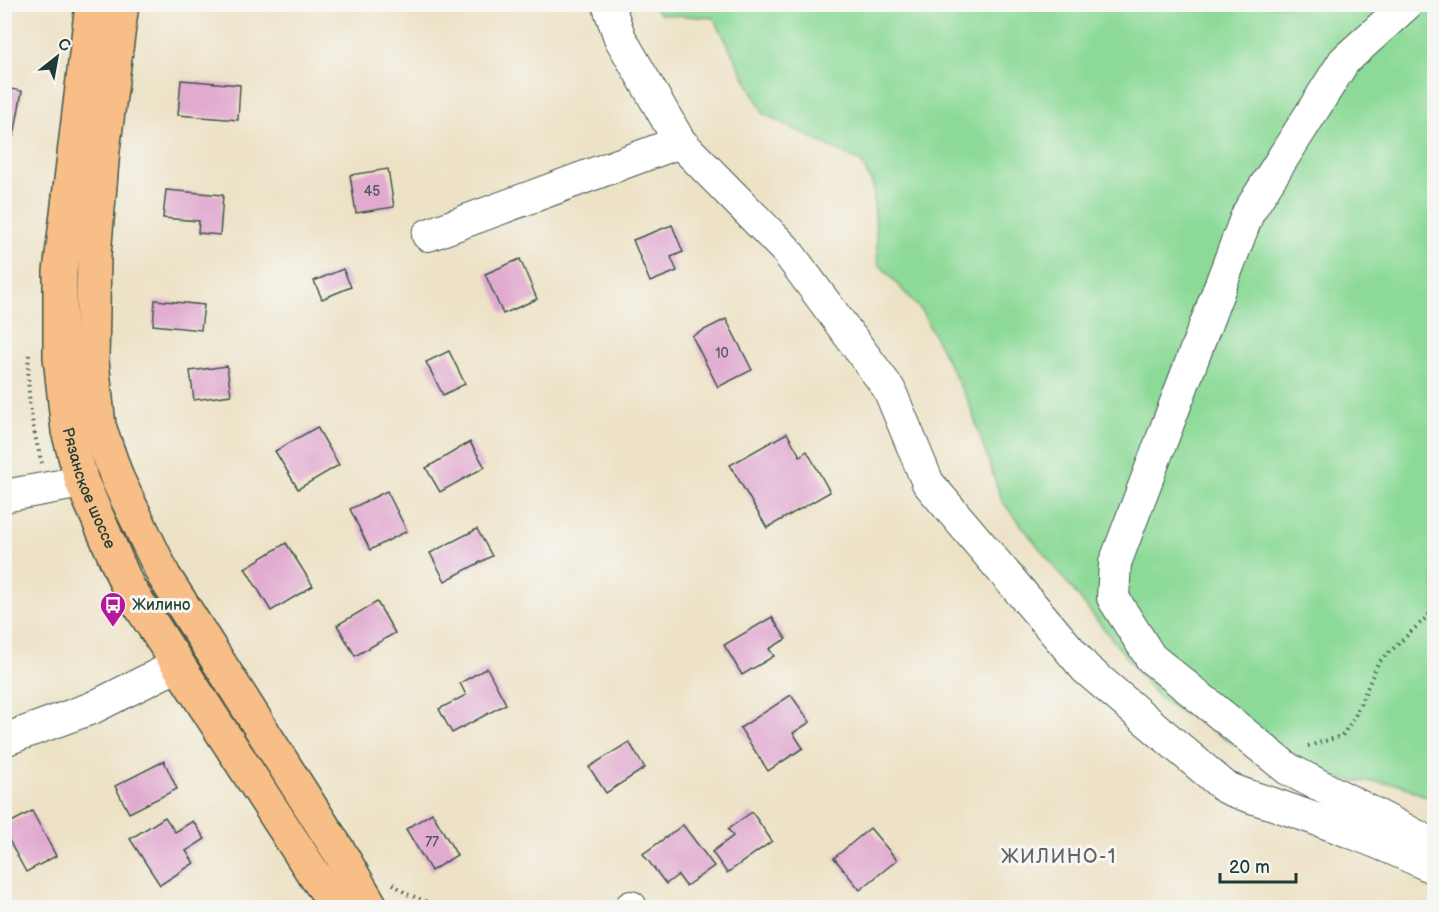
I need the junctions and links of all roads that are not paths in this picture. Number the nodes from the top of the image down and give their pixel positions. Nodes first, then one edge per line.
1 (92, 4) edge
2 (122, 4) edge
3 (608, 4) edge
4 (1407, 4) edge
5 (680, 142) junction
6 (428, 235) dead end
7 (82, 482) junction
8 (4, 496) edge
9 (178, 665) junction
10 (4, 740) edge
11 (1434, 845) edge
12 (1434, 868) edge
13 (374, 906) edge
14 (339, 908) edge

1 - 7 main road, Рязанское шоссе
2 - 13 main road, Рязанское шоссе
3 - 5 street
4 - 11 street
5 - 6 street
5 - 12 street
7 - 8 street
7 - 9 main road, Рязанское шоссе
9 - 10 street
9 - 14 main road, Рязанское шоссе

